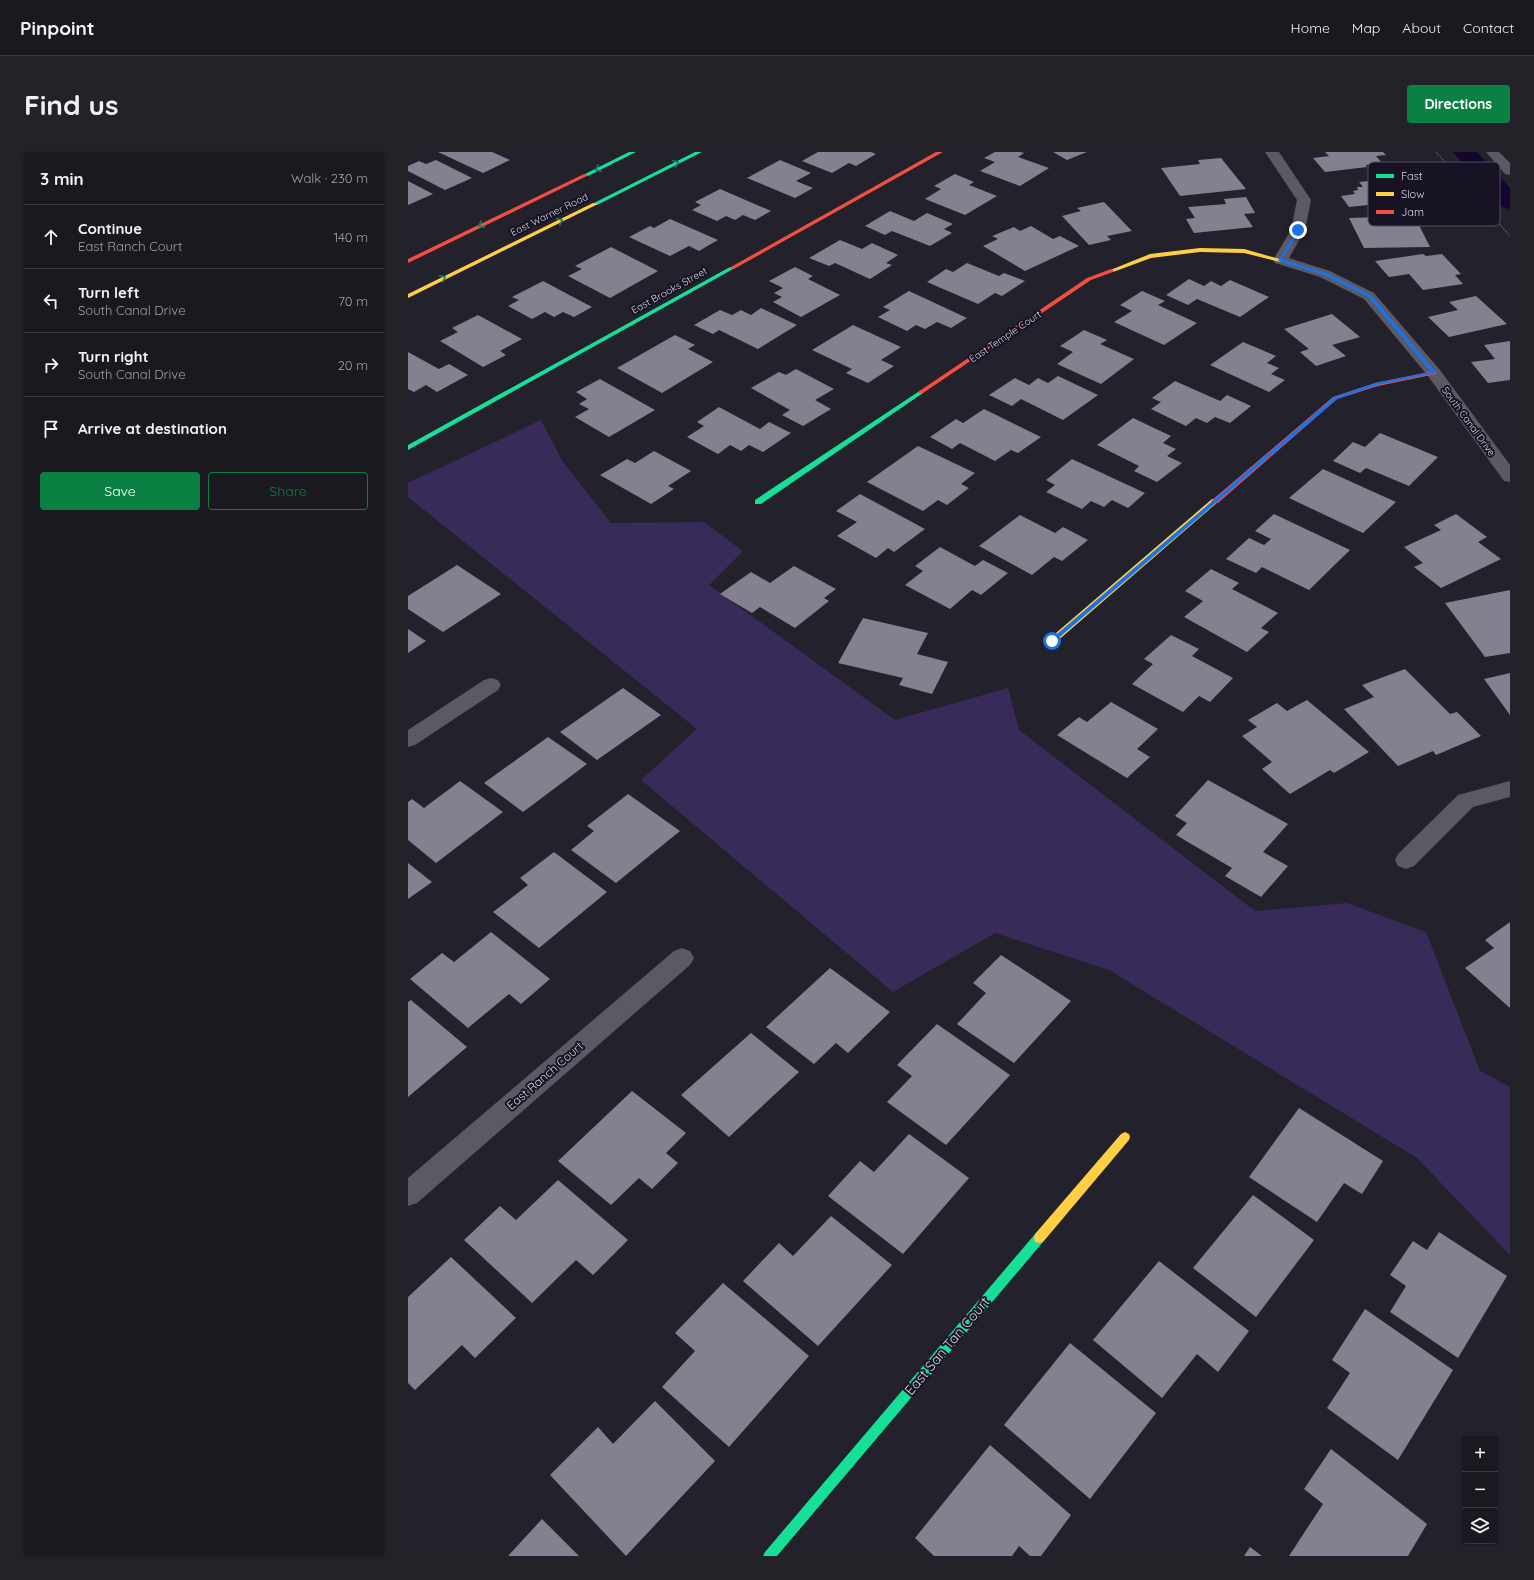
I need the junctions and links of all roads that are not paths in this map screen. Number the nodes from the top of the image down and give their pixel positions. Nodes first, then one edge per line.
1 (634, 152) edge
2 (699, 152) edge
3 (940, 152) edge
4 (1272, 152) edge
5 (1492, 152) edge
6 (1510, 171) edge
7 (1280, 260) junction
8 (408, 261) edge
9 (408, 296) edge
10 (1434, 373) junction
11 (408, 448) edge
12 (1510, 477) edge
13 (758, 502) dead end
14 (1052, 641) dead end
15 (491, 685) dead end
16 (408, 740) edge
17 (1510, 789) edge
18 (1406, 860) dead end
19 (682, 958) dead end
20 (1125, 1137) dead end
21 (408, 1194) edge
22 (769, 1556) edge

1 -> 8 street, East Warner Road
9 -> 2 street, East Warner Road
3 - 11 street, East Brooks Street
4 - 7 street
5 - 6 lane
7 - 10 street, South Canal Drive
7 - 13 street, East Temple Court
10 - 12 street, South Canal Drive
10 - 14 street
15 - 16 street
17 - 18 street
19 - 21 street, East Ranch Court
20 - 22 street, East San Tan Court

